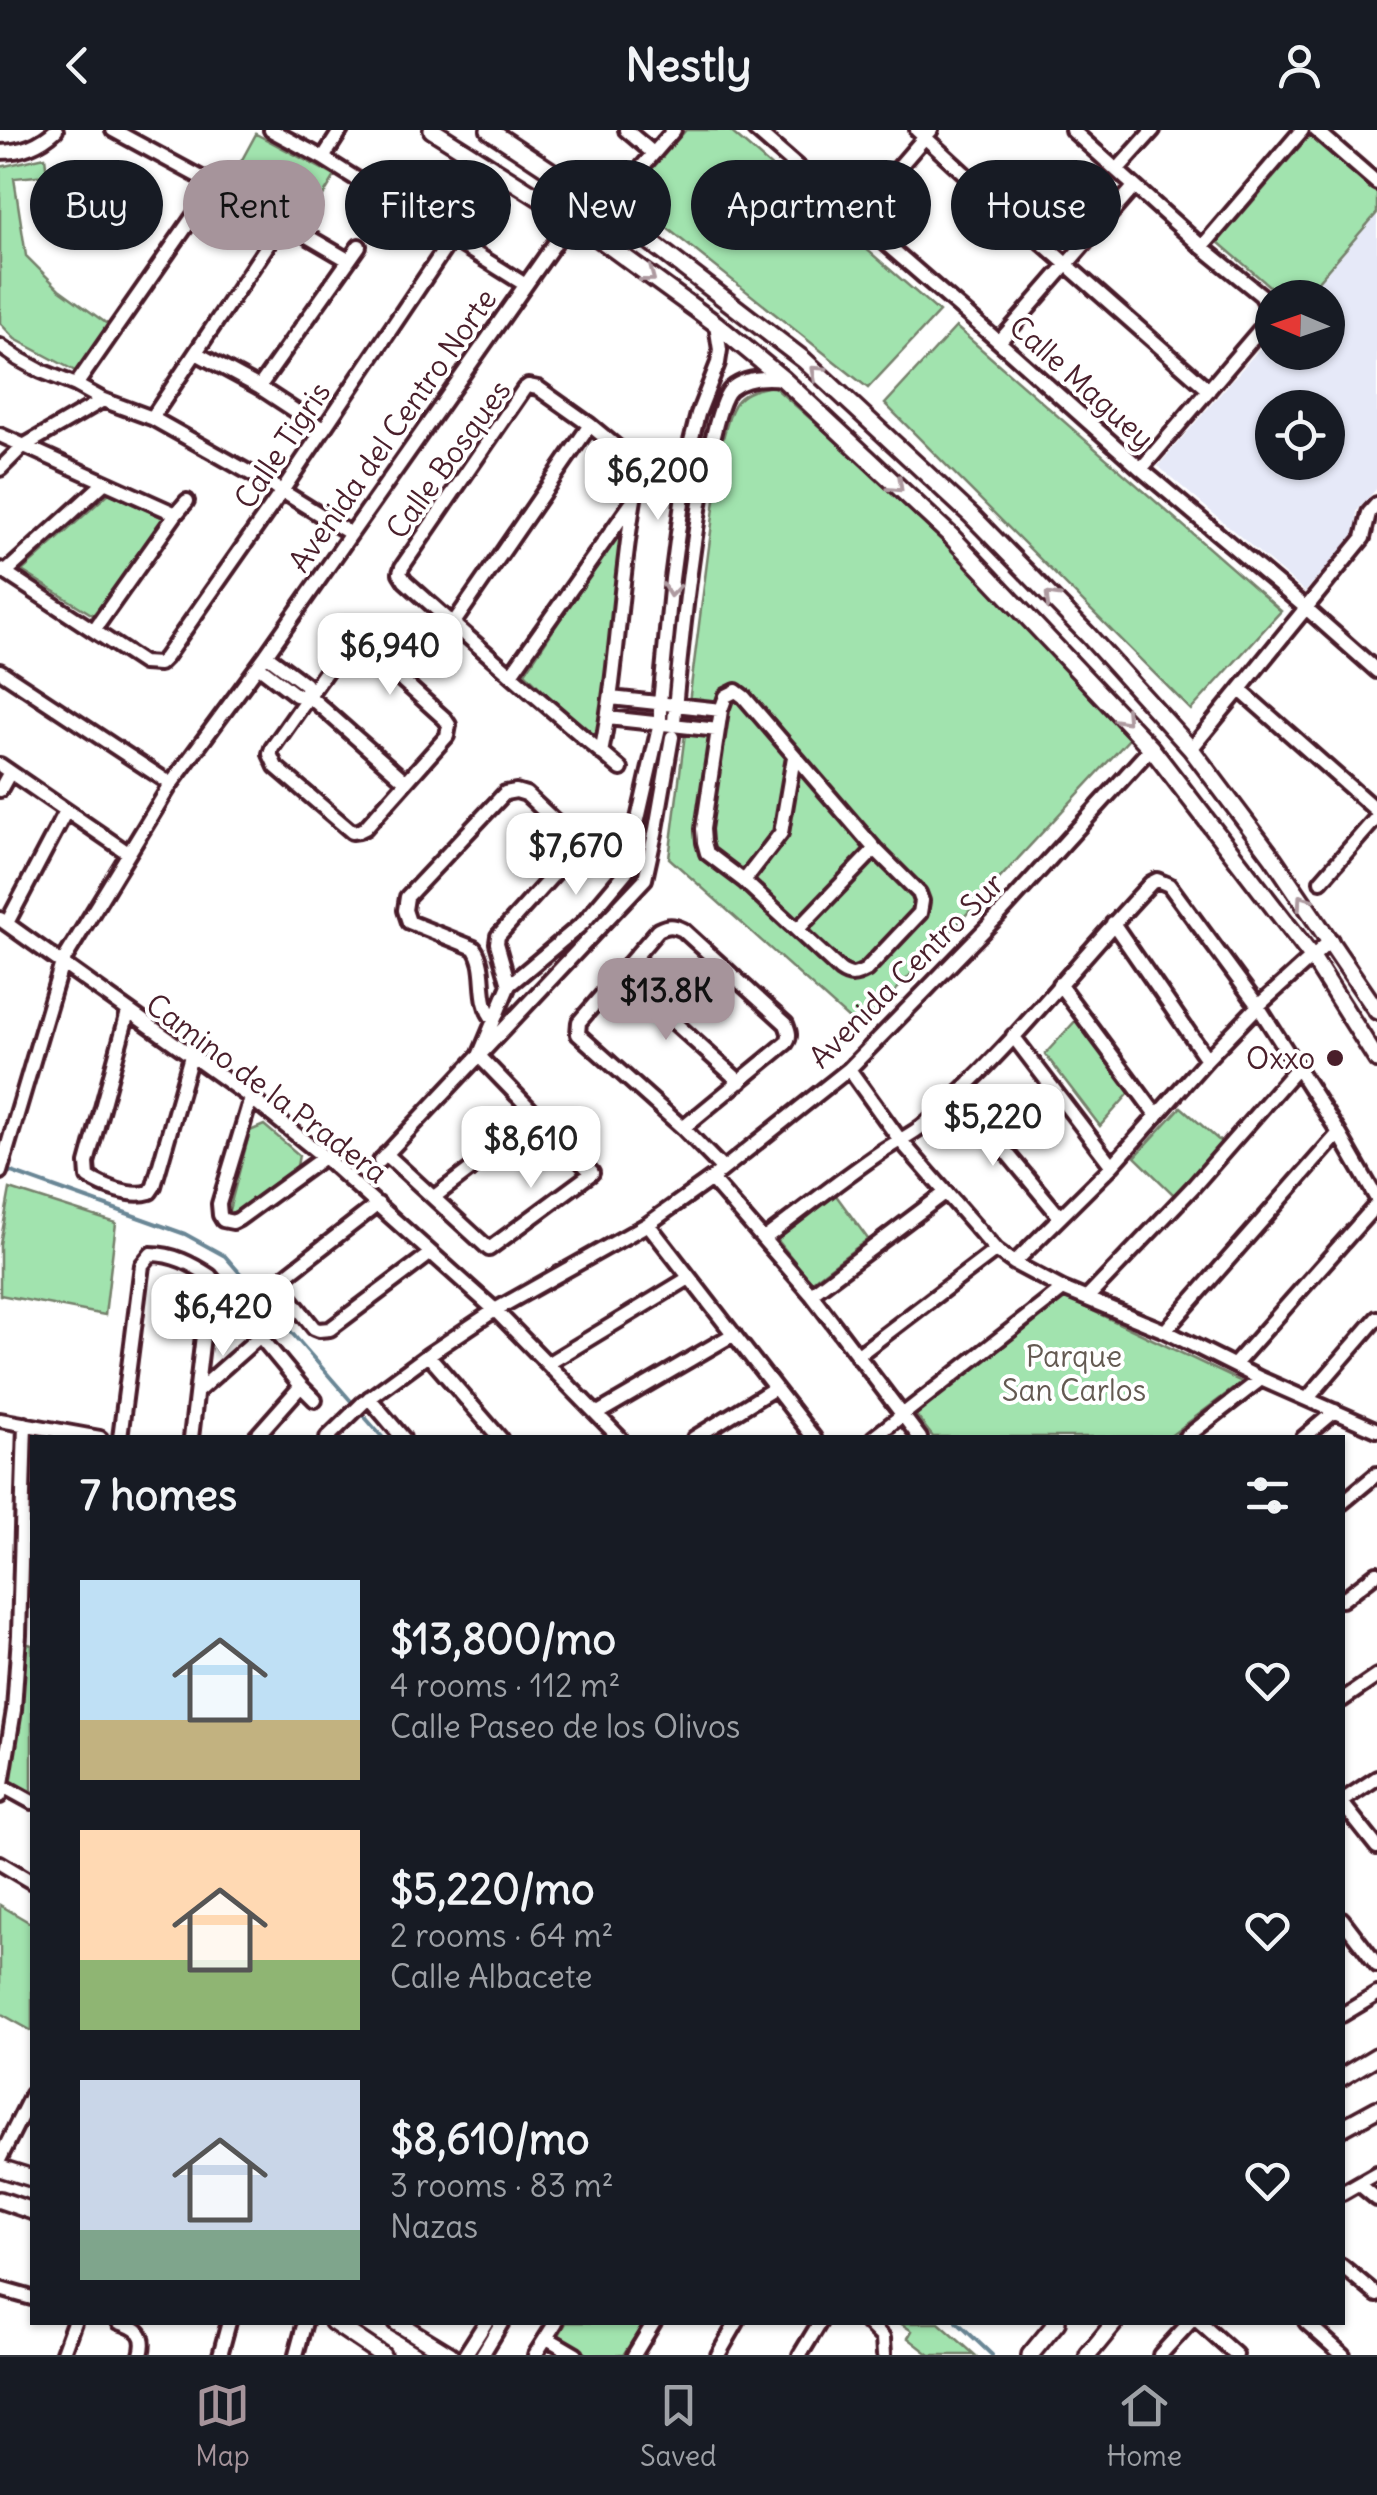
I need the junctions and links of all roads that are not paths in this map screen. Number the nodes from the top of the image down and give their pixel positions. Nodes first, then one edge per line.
1 (56, 130) edge
2 (114, 130) edge
3 (271, 130) edge
4 (341, 130) edge
5 (432, 130) edge
6 (489, 130) edge
7 (626, 130) edge
8 (674, 130) edge
9 (755, 130) edge
10 (1072, 130) edge
11 (1153, 130) edge
12 (1302, 130) edge
13 (1316, 130) edge
14 (924, 132) edge
15 (0, 152) edge
16 (653, 154) junction
17 (323, 158) junction
18 (534, 160) edge
19 (647, 160) edge
20 (789, 160) edge
21 (902, 160) edge
22 (1106, 160) edge
23 (1121, 166) edge
24 (183, 168) edge
25 (345, 172) edge
26 (1121, 174) edge
27 (1377, 183) edge
28 (1134, 187) junction
29 (531, 193) edge
30 (183, 230) edge
31 (325, 247) edge
32 (1202, 247) junction
33 (264, 250) edge
34 (356, 250) edge
35 (444, 250) edge
36 (471, 250) edge
37 (548, 250) edge
38 (614, 250) edge
39 (660, 250) edge
40 (893, 250) edge
41 (348, 260) junction
42 (1066, 263) junction
43 (524, 284) junction
44 (716, 324) junction
45 (999, 342) junction
46 (0, 346) edge
47 (196, 353) junction
48 (783, 378) junction
49 (710, 382) junction
50 (76, 385) junction
51 (259, 387) junction
52 (1209, 390) junction
53 (725, 396) junction
54 (103, 400) junction
55 (152, 418) junction
56 (590, 425) junction
57 (323, 429) junction
58 (0, 436) edge
59 (22, 447) junction
60 (0, 469) edge
61 (1141, 469) junction
62 (104, 483) junction
63 (282, 490) junction
64 (634, 500) junction
65 (187, 501) dead end
66 (1377, 504) edge
67 (176, 514) junction
68 (351, 534) junction
69 (1371, 534) edge
70 (3, 570) edge
71 (1306, 608) junction
72 (453, 624) junction
73 (94, 630) junction
74 (262, 661) junction
75 (1377, 671) edge
76 (0, 672) edge
77 (511, 674) junction
78 (1240, 690) junction
79 (310, 697) junction
80 (610, 698) junction
81 (660, 702) junction
82 (675, 705) junction
83 (721, 710) junction
84 (608, 718) junction
85 (668, 728) junction
86 (718, 730) junction
87 (1151, 748) junction
88 (1190, 749) junction
89 (601, 752) junction
90 (794, 757) junction
91 (5, 768) edge
92 (620, 770) dead end
93 (404, 782) junction
94 (170, 784) junction
95 (0, 790) edge
96 (66, 811) junction
97 (1377, 814) edge
98 (875, 849) junction
99 (128, 853) junction
100 (1322, 881) dead end
101 (744, 882) junction
102 (3, 921) edge
103 (1113, 924) junction
104 (797, 930) junction
105 (1331, 940) junction
106 (1312, 957) junction
107 (62, 964) junction
108 (621, 974) junction
109 (1060, 984) junction
110 (508, 986) junction
111 (1258, 1006) junction
112 (1377, 1011) edge
113 (128, 1012) junction
114 (494, 1020) junction
115 (1013, 1036) junction
116 (191, 1056) junction
117 (479, 1056) junction
118 (1206, 1059) junction
119 (1377, 1060) edge
120 (1297, 1068) junction
121 (850, 1069) junction
122 (740, 1082) junction
123 (958, 1094) junction
124 (251, 1098) junction
125 (1157, 1116) junction
126 (539, 1117) junction
127 (683, 1128) junction
128 (1339, 1133) junction
129 (900, 1140) junction
130 (2, 1156) edge
131 (324, 1158) junction
132 (1112, 1166) junction
133 (723, 1169) junction
134 (710, 1179) junction
135 (945, 1193) junction
136 (434, 1197) junction
137 (1377, 1202) edge
138 (378, 1204) junction
139 (1060, 1217) junction
140 (648, 1224) junction
141 (764, 1239) junction
142 (996, 1250) junction
143 (431, 1252) junction
144 (1014, 1263) junction
145 (210, 1276) junction
146 (688, 1278) junction
147 (1063, 1289) junction
148 (811, 1294) junction
149 (1087, 1298) junction
150 (495, 1310) junction
151 (1377, 1318) edge
152 (1165, 1330) junction
153 (734, 1334) junction
154 (260, 1336) junction
155 (428, 1355) junction
156 (857, 1356) junction
157 (549, 1363) junction
158 (1235, 1364) junction
159 (1261, 1379) junction
160 (301, 1386) junction
161 (776, 1388) junction
162 (198, 1390) junction
163 (1308, 1398) junction
164 (316, 1400) dead end
165 (366, 1400) junction
166 (1334, 1411) junction
167 (598, 1413) junction
168 (904, 1416) junction
169 (0, 1420) edge
170 (25, 1424) junction
171 (1377, 1430) edge
172 (84, 1435) edge
173 (120, 1435) edge
174 (192, 1435) edge
175 (258, 1435) edge
176 (330, 1435) edge
177 (401, 1435) edge
178 (497, 1435) edge
179 (617, 1435) edge
180 (699, 1435) edge
181 (812, 1435) edge
182 (877, 1435) edge
183 (918, 1435) edge
184 (1189, 1435) edge
185 (1306, 1435) edge
186 (1377, 1474) edge
187 (28, 1496) edge
188 (1345, 1501) edge
189 (27, 1565) edge
190 (1377, 1573) edge
191 (1345, 1598) edge
192 (26, 1636) edge
193 (1377, 1676) edge
194 (1345, 1698) edge
195 (1377, 1778) edge
196 (2, 1790) edge
197 (1345, 1800) edge
198 (30, 1801) edge
199 (1345, 1806) edge
200 (1377, 1847) edge
201 (0, 1863) edge
202 (30, 1881) edge
203 (1345, 1923) edge
204 (1377, 1965) edge
205 (1377, 1994) edge
206 (1345, 2013) edge
207 (1377, 2056) edge
208 (1345, 2075) edge
209 (30, 2098) edge
210 (1377, 2109) edge
211 (1345, 2126) edge
212 (0, 2158) edge
213 (0, 2168) edge
214 (1377, 2173) edge
215 (30, 2177) edge
216 (1359, 2184) junction
217 (1345, 2191) edge
218 (0, 2200) edge
219 (1377, 2200) edge
220 (30, 2210) edge
221 (1345, 2268) edge
222 (0, 2289) edge
223 (1377, 2295) edge
224 (30, 2297) edge
225 (73, 2325) edge
226 (128, 2325) edge
227 (228, 2325) edge
228 (304, 2325) edge
229 (337, 2325) edge
230 (401, 2325) edge
231 (484, 2325) edge
232 (500, 2325) edge
233 (554, 2325) edge
234 (652, 2325) edge
235 (735, 2325) edge
236 (818, 2325) edge
237 (871, 2325) edge
238 (1055, 2325) edge
239 (1113, 2325) edge
240 (1187, 2325) edge
241 (1202, 2325) edge
242 (1309, 2325) edge
243 (547, 2338) junction
244 (884, 2350) edge
245 (377, 2353) edge
246 (62, 2355) edge
247 (140, 2355) edge
248 (220, 2355) edge
249 (296, 2355) edge
250 (450, 2355) edge
251 (466, 2355) edge
252 (482, 2355) edge
253 (535, 2355) edge
254 (576, 2355) edge
255 (634, 2355) edge
256 (718, 2355) edge
257 (800, 2355) edge
258 (1030, 2355) edge
259 (1088, 2355) edge
260 (1160, 2355) edge
261 (1236, 2355) edge
262 (1343, 2355) edge

1 - 15 street
2 - 24 street
3 - 17 street
4 - 17 street
5 - 29 main road
6 - 18 main road
7 - 16 street
8 - 16 street
9 - 20 street, Calle Maguey
10 - 22 street
11 - 23 street
12 - 32 street
13 - 27 street
14 - 21 street
14 - 42 street
16 - 19 street
17 - 25 street
26 - 28 street
28 - 32 street
28 - 42 street
30 - 50 street
31 - 41 street
32 - 52 street
33 - 47 street
34 - 41 street
35 - 57 street, Calle Tigris
36 - 43 street
37 - 43 street, Avenida del Centro Norte
38 -> 44 main road
88 -> 39 main road
40 - 45 street, Calle Maguey
41 - 51 street
42 - 45 street
42 - 52 street
43 - 68 street, Avenida del Centro Norte
44 - 48 main road
44 - 49 street
45 - 61 street, Calle Maguey
46 - 50 street
47 - 51 street
47 - 55 street
48 - 53 street
48 -> 87 main road
49 - 53 street
49 -> 81 street
50 - 54 street
51 - 57 street
52 - 61 street
53 - 82 street
54 - 55 street
54 - 59 street
55 - 63 street
56 - 64 street, Calle Bosques
56 - 72 street
56 - 72 street, Calle Bosques
57 - 63 street, Calle Tigris
58 - 59 street
59 - 60 street
59 - 62 street
61 - 71 street, Calle Maguey
62 - 67 street
62 - 70 street
63 - 68 street
63 - 73 street, Calle Tigris
64 - 77 street
64 - 80 street, Calle Bosques
65 - 67 street
66 - 69 street
67 - 73 street
68 - 74 street, Avenida del Centro Norte
69 - 71 street
70 - 73 street
71 - 75 street, Calle Maguey
71 - 78 street
72 - 77 street, Calle Bosques
74 - 79 street
74 - 94 street, Avenida del Centro Norte
76 - 94 street
77 - 89 street, Calle Bosques
78 - 88 street
78 - 97 street
79 - 93 street
79 - 93 street
79 - 93 street
80 - 81 street
80 - 84 street, Calle Bosques
81 - 82 street
81 - 85 street
82 - 83 street
82 - 85 street
83 - 86 street
83 - 90 street
84 - 85 street
84 - 89 street, Calle Bosques
85 - 86 street
85 - 110 street
85 - 117 street
86 - 101 street
87 - 106 main road
87 - 121 street, Avenida Centro Sur
105 -> 88 main road
89 - 92 street
90 - 98 street
90 - 101 street
91 - 95 street
91 - 96 street
94 - 99 street, Avenida del Centro Norte
96 - 99 street
96 - 102 street
97 - 100 street
98 - 104 street
98 - 104 street
99 - 107 street, Avenida del Centro Norte
101 - 104 street
102 - 107 street, Camino de la Pradera
103 - 109 street
103 - 111 street
103 - 118 street
105 - 106 street
105 - 112 main road
106 - 111 street
106 - 119 main road
107 - 113 street, Camino de la Pradera
107 - 130 street, Avenida del Centro Norte
108 - 122 street
108 - 122 street
108 - 127 street
109 - 115 street
109 - 125 street
110 - 114 street
110 - 114 street
111 - 118 street
111 - 120 street
113 - 116 street, Camino de la Pradera
113 - 116 street
114 - 117 street
115 - 123 street
115 - 132 street
116 - 124 street, Camino de la Pradera
117 - 126 street
117 - 136 street
118 - 125 street
120 - 128 street
120 - 149 street
121 - 129 street
121 - 133 street, Avenida Centro Sur
122 - 127 street
123 - 129 street
123 - 139 street
124 - 131 street, Camino de la Pradera
124 - 131 street
125 - 132 street
126 - 136 street
126 - 136 street
127 - 133 street
128 - 137 street
128 - 152 street
129 - 135 street
129 - 141 street
131 - 138 street, Camino de la Pradera
132 - 139 street
133 - 134 street, Avenida Centro Sur
134 - 140 street, Avenida Centro Sur
134 - 141 street
135 - 142 street
135 - 148 street
137 - 158 street
138 - 143 street, Camino de la Pradera
138 - 143 street
139 - 144 street
140 - 146 street
140 - 150 street, Avenida Centro Sur
141 - 148 street
142 - 144 street
142 - 156 street
143 - 150 street, Camino de la Pradera
144 - 147 street
145 - 154 street
145 - 162 street
145 - 173 street
146 - 153 street
146 - 157 street
147 - 149 street
147 - 168 street
148 - 156 street
149 - 152 street
150 - 155 street, Avenida Centro Sur
150 - 157 street, Camino de la Pradera
151 - 163 street
152 - 158 street
153 - 161 street
153 - 167 street
154 - 160 street
154 - 162 street
155 - 165 street, Avenida Centro Sur
155 - 178 street
156 - 168 street
157 - 167 street, Camino de la Pradera
158 - 159 street
159 - 163 street
159 - 184 street
160 - 164 street
160 - 175 street
161 - 180 street
161 - 181 street
162 - 174 street
163 - 166 street
165 - 176 street, Avenida Centro Sur
165 - 177 street
166 - 171 street
166 - 185 street
167 - 179 street, Camino de la Pradera
168 - 182 street
168 - 183 street
169 - 170 street
170 - 172 street
170 - 187 street
186 - 188 street
187 - 189 street
189 - 192 street
190 - 191 street
192 - 196 street
193 - 194 street
195 - 197 street
196 - 198 street
199 - 200 street
201 - 202 street
203 - 204 street
205 - 206 street
207 - 208 main road
209 - 212 street
210 - 211 main road
213 - 215 main road
214 - 216 street
216 - 217 street
216 - 219 street
218 - 220 main road
221 - 223 street
222 - 224 street
225 - 246 street
226 - 247 street
227 - 248 street
228 - 249 street
229 - 245 main road
230 - 250 main road
231 - 251 street
232 - 252 street
233 - 243 street
234 - 255 street
235 - 256 street
236 - 257 street
237 - 244 street
238 - 258 main road
239 - 259 main road
240 - 260 street
241 - 261 street
242 - 262 street
243 - 253 street
243 - 254 street

